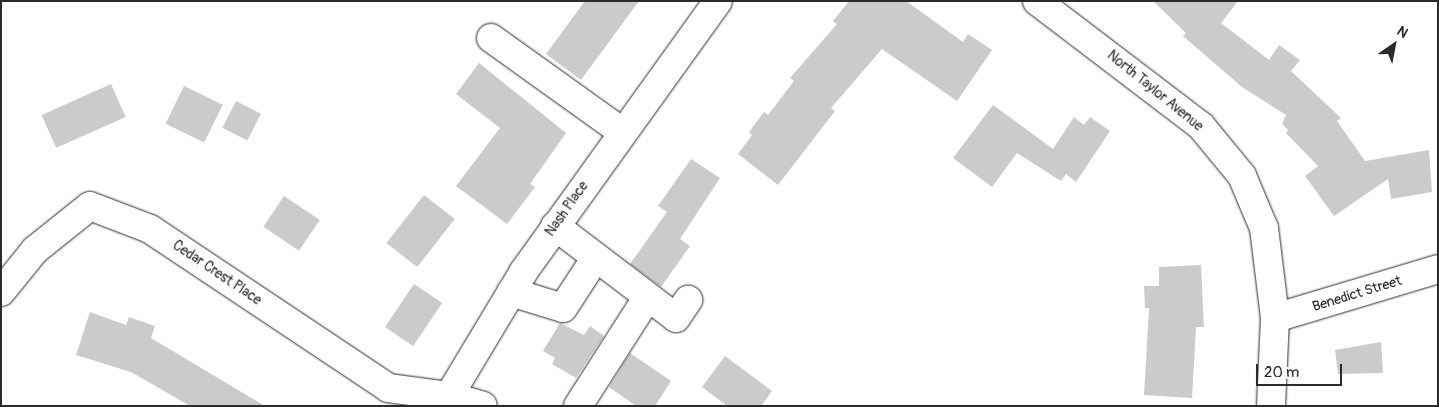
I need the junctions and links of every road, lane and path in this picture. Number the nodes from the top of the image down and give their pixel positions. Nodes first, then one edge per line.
1 (718, 1) edge
2 (1037, 1) edge
3 (492, 38) dead end
4 (621, 132) junction
5 (555, 226) junction
6 (596, 259) junction
7 (1438, 269) edge
8 (1, 292) edge
9 (512, 292) junction
10 (647, 298) junction
11 (688, 300) dead end
12 (1275, 318) junction
13 (449, 396) junction
14 (483, 406) edge
15 (578, 406) edge
16 (1271, 406) edge

1 - 4 street, Nash Place
2 - 12 street, North Taylor Avenue
3 - 4 street
4 - 5 street, Nash Place
5 - 6 street
5 - 9 street, Nash Place
6 - 9 street
6 - 10 street
7 - 12 street, Benedict Street
8 - 13 street, Cedar Crest Place
9 - 13 street, Nash Place
10 - 11 street
10 - 15 street
12 - 16 street, North Taylor Avenue
13 - 14 street

